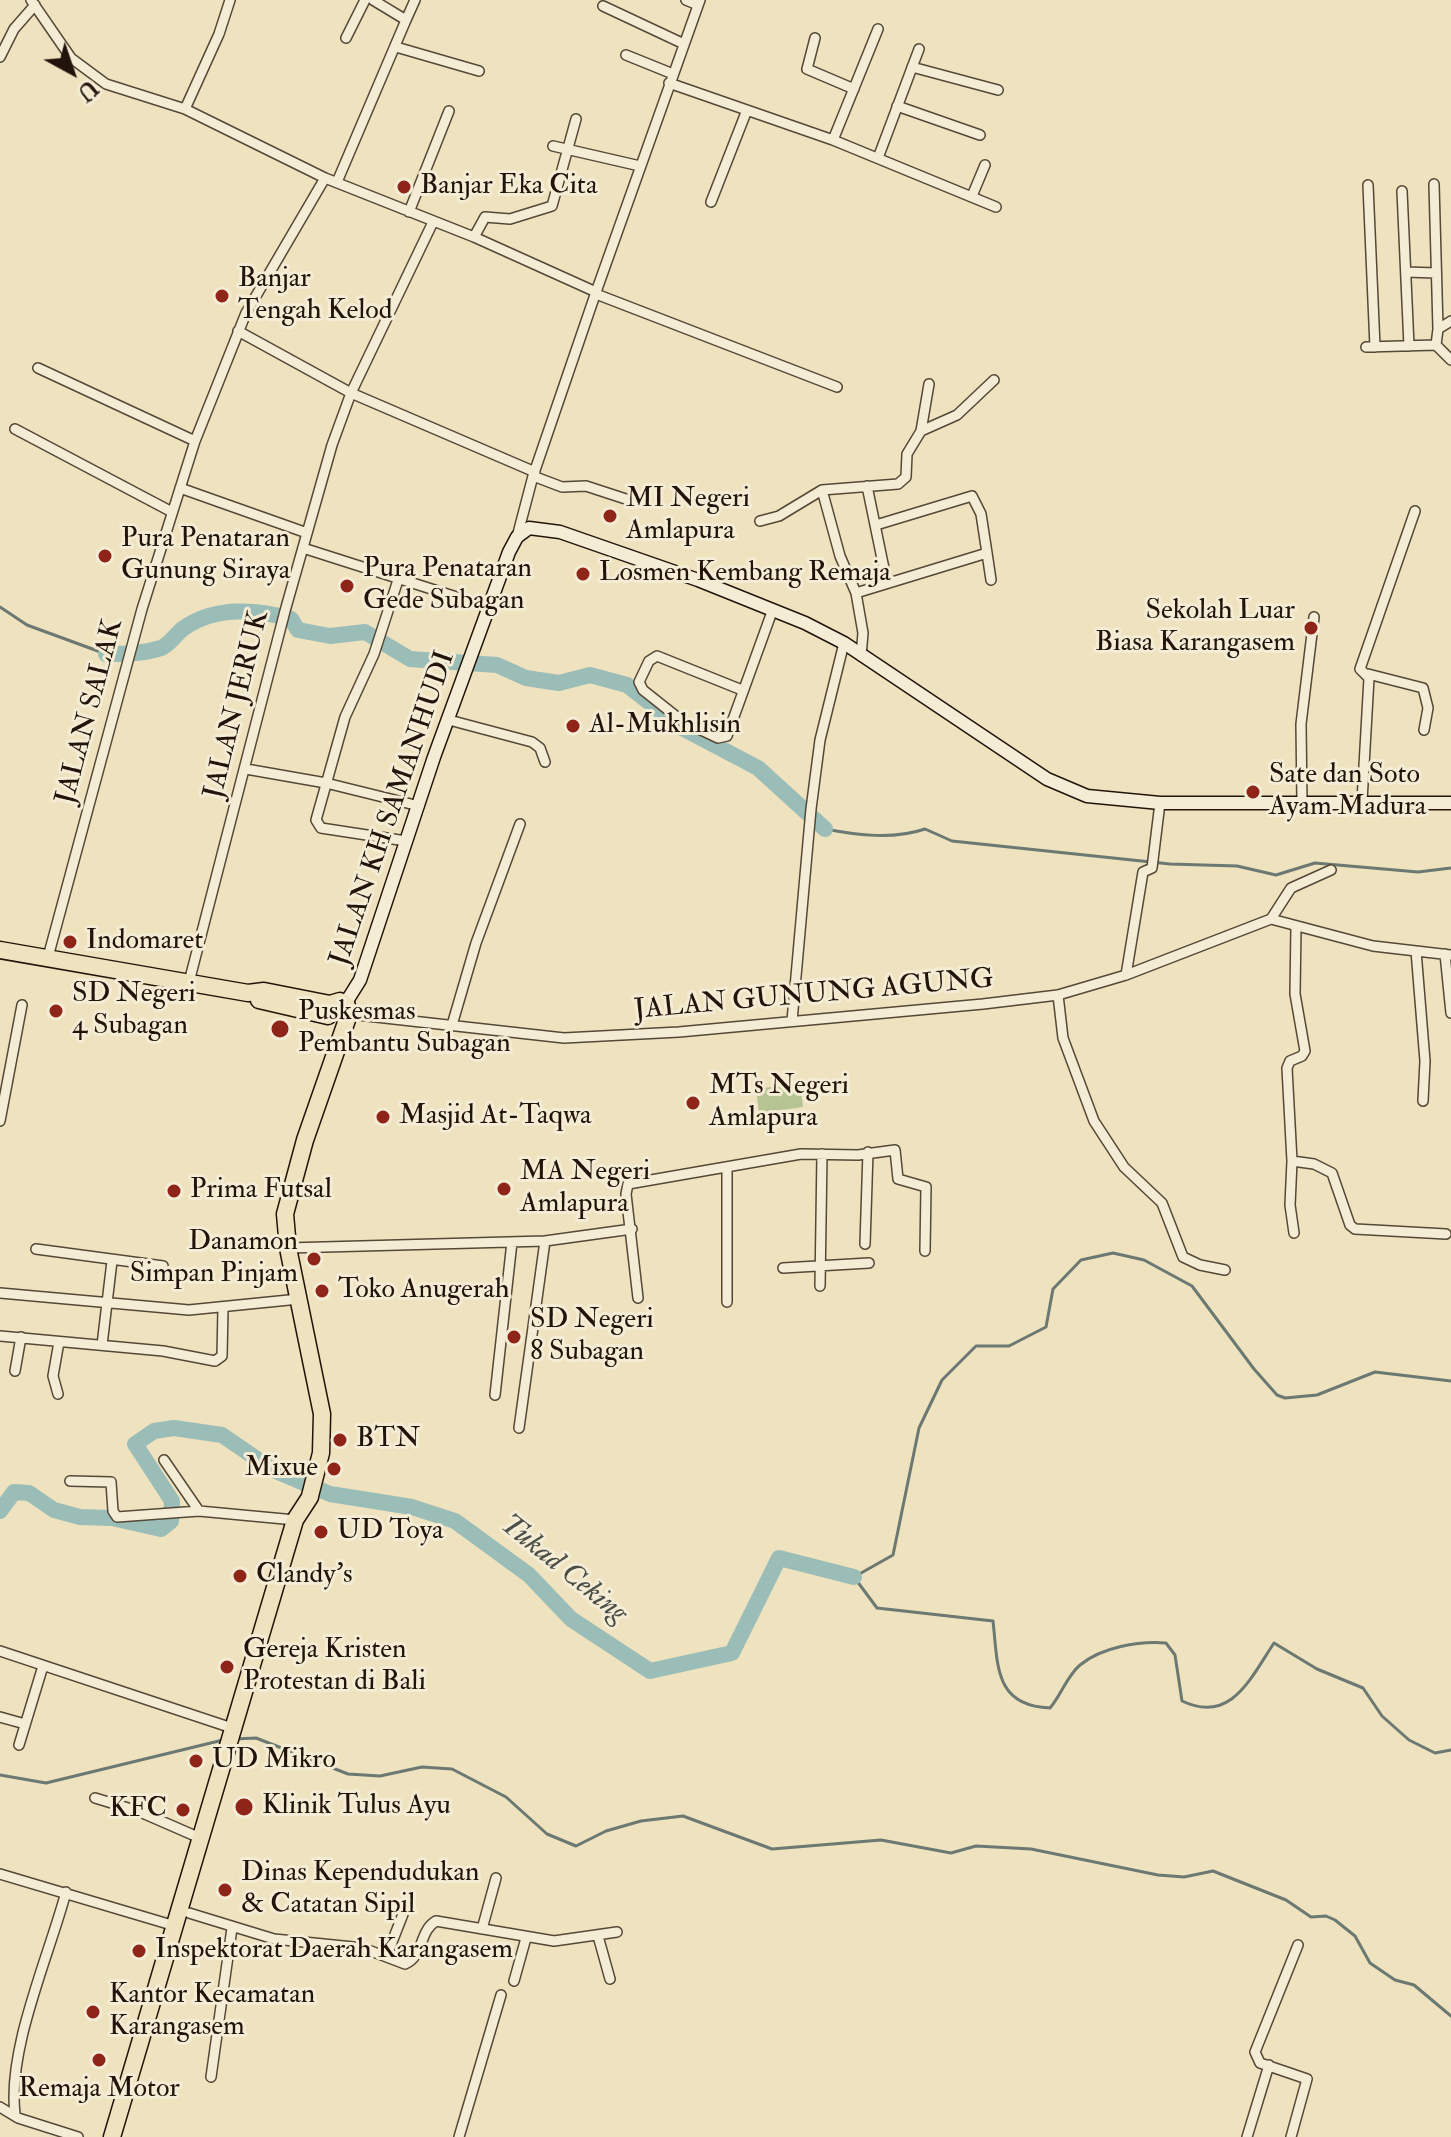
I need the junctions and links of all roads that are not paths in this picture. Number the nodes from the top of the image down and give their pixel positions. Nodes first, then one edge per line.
1 (230, 0) edge
2 (365, 0) edge
3 (373, 0) edge
4 (415, 0) edge
5 (686, 0) edge
6 (699, 2) edge
7 (33, 3) edge
8 (603, 6) dead end
9 (406, 20) junction
10 (878, 29) dead end
11 (346, 38) dead end
12 (815, 38) dead end
13 (684, 44) junction
14 (396, 47) junction
15 (919, 49) dead end
16 (626, 55) dead end
17 (0, 57) edge
18 (912, 67) junction
19 (479, 71) dead end
20 (671, 78) junction
21 (854, 89) junction
22 (998, 90) dead end
23 (897, 106) junction
24 (185, 109) junction
25 (747, 110) junction
26 (449, 111) dead end
27 (576, 119) dead end
28 (980, 135) dead end
29 (833, 140) junction
30 (553, 146) dead end
31 (568, 149) junction
32 (878, 158) junction
33 (985, 165) dead end
34 (640, 166) junction
35 (325, 178) junction
36 (337, 182) junction
37 (1434, 184) dead end
38 (1368, 185) dead end
39 (1402, 191) dead end
40 (972, 196) junction
41 (711, 202) dead end
42 (996, 207) dead end
43 (409, 212) junction
44 (433, 222) junction
45 (474, 237) junction
46 (1406, 272) junction
47 (1436, 273) junction
48 (596, 293) junction
49 (1451, 321) edge
50 (1438, 329) junction
51 (238, 331) junction
52 (1436, 345) junction
53 (1409, 346) junction
54 (1451, 360) edge
55 (38, 368) dead end
56 (994, 380) dead end
57 (929, 384) dead end
58 (837, 387) dead end
59 (351, 393) junction
60 (15, 429) dead end
61 (921, 431) junction
62 (195, 441) junction
63 (534, 474) junction
64 (867, 486) junction
65 (180, 488) junction
66 (822, 490) junction
67 (635, 502) dead end
68 (1415, 511) dead end
69 (172, 512) junction
70 (760, 521) dead end
71 (876, 525) junction
72 (307, 533) junction
73 (517, 537) junction
74 (303, 548) junction
75 (987, 553) junction
76 (399, 577) junction
77 (991, 580) dead end
78 (887, 583) junction
79 (856, 593) junction
80 (491, 608) junction
81 (773, 609) junction
82 (1314, 617) dead end
83 (844, 643) junction
84 (861, 656) junction
85 (1368, 674) junction
86 (742, 690) junction
87 (449, 720) junction
88 (1424, 730) dead end
89 (545, 762) dead end
90 (246, 769) junction
91 (326, 783) junction
92 (1362, 801) junction
93 (1160, 803) junction
94 (1302, 803) junction
95 (1451, 803) edge
96 (419, 806) junction
97 (520, 824) dead end
98 (406, 841) junction
99 (1331, 870) dead end
100 (1271, 919) junction
101 (1296, 926) junction
102 (0, 950) edge
103 (1416, 951) junction
104 (1448, 954) edge
105 (48, 957) junction
106 (1126, 975) junction
107 (189, 982) junction
108 (1058, 995) junction
109 (22, 1005) dead end
110 (338, 1013) junction
111 (1451, 1013) edge
112 (792, 1021) junction
113 (452, 1025) junction
114 (1423, 1101) dead end
115 (0, 1121) edge
116 (868, 1152) junction
117 (822, 1154) junction
118 (1292, 1161) junction
119 (727, 1168) junction
120 (632, 1229) junction
121 (1294, 1233) dead end
122 (1446, 1234) dead end
123 (545, 1241) junction
124 (512, 1242) junction
125 (865, 1244) dead end
126 (288, 1248) junction
127 (36, 1249) dead end
128 (925, 1251) dead end
129 (112, 1261) junction
130 (869, 1263) dead end
131 (820, 1265) junction
132 (163, 1266) dead end
133 (783, 1268) dead end
134 (1225, 1270) dead end
135 (820, 1286) dead end
136 (0, 1293) edge
137 (638, 1298) dead end
138 (299, 1299) junction
139 (727, 1302) dead end
140 (107, 1304) junction
141 (223, 1309) junction
142 (0, 1336) edge
143 (21, 1337) junction
144 (59, 1342) junction
145 (102, 1345) junction
146 (15, 1371) dead end
147 (58, 1394) dead end
148 (495, 1395) dead end
149 (519, 1428) dead end
150 (164, 1460) dead end
151 (70, 1481) dead end
152 (310, 1496) dead end
153 (199, 1511) junction
154 (295, 1520) junction
155 (0, 1651) edge
156 (43, 1666) junction
157 (0, 1717) edge
158 (25, 1724) junction
159 (235, 1730) junction
160 (19, 1745) dead end
161 (230, 1756) junction
162 (95, 1798) dead end
163 (200, 1838) junction
164 (0, 1874) edge
165 (496, 1878) dead end
166 (66, 1892) junction
167 (189, 1913) junction
168 (403, 1914) dead end
169 (175, 1926) junction
170 (232, 1928) junction
171 (482, 1929) junction
172 (617, 1932) dead end
173 (598, 1936) junction
174 (526, 1938) junction
175 (1298, 1945) dead end
176 (387, 1955) junction
177 (610, 1979) dead end
178 (163, 1980) junction
179 (514, 1981) dead end
180 (501, 1995) dead end
181 (1269, 2065) junction
182 (211, 2077) dead end
183 (0, 2107) edge
184 (15, 2114) junction
185 (78, 2137) edge
186 (112, 2137) edge
187 (123, 2137) edge
188 (459, 2137) edge
189 (1247, 2137) edge
190 (1291, 2137) edge

1 - 24 street
2 - 11 street
3 - 9 street
4 - 9 street
5 - 6 street
6 - 13 street
7 - 17 street
7 - 24 street
8 - 13 street
9 - 14 street
10 - 21 street
12 - 21 street
13 - 20 street
14 - 19 street
14 - 36 street
15 - 18 street
16 - 20 street
18 - 22 street
18 - 23 street
20 - 25 street
20 - 34 street
21 - 29 street
23 - 28 street
23 - 32 street
24 - 35 street
25 - 29 street
25 - 41 street
26 - 43 street
27 - 31 street
29 - 32 street
30 - 31 street
31 - 34 street
31 - 45 street
32 - 40 street
33 - 40 street
34 - 48 street
35 - 36 street
35 - 51 street, JALAN SALAK
36 - 43 street
37 - 47 street
38 - 53 street
39 - 46 street
40 - 42 street
43 - 44 street
44 - 45 street
44 - 59 street, JALAN JERUK
45 - 48 street
46 - 47 street
46 - 53 street
47 - 50 street
48 - 58 street
48 - 63 street
49 - 50 street
50 - 52 street
51 - 59 street
51 - 62 street, JALAN SALAK
52 - 53 street
52 - 54 street
55 - 62 street
56 - 61 street
57 - 61 street
59 - 63 street
59 - 72 street, JALAN JERUK
60 - 69 street
61 - 64 street
62 - 65 street, JALAN SALAK
63 - 67 street
63 - 73 street
64 - 66 street
64 - 71 street
65 - 69 street, JALAN SALAK
65 - 72 street
66 - 70 street
66 - 79 street
68 - 85 street
69 - 105 street, JALAN SALAK
71 - 75 street
71 - 78 street
72 - 74 street, JALAN JERUK
73 - 80 main road, JALAN KH SAMANHUDI
73 - 81 main road
74 - 76 street
74 - 90 street, JALAN JERUK
75 - 77 street
75 - 78 street
76 - 80 street
76 - 91 street
78 - 79 street
79 - 84 street
80 - 87 main road, JALAN KH SAMANHUDI
81 - 83 main road
81 - 86 street
82 - 94 street
83 - 84 main road
83 - 112 street
84 - 93 main road
85 - 88 street
85 - 92 street
86 - 86 street
87 - 89 street
87 - 96 main road, JALAN KH SAMANHUDI
90 - 91 street
90 - 107 street, JALAN JERUK
91 - 96 street
91 - 98 street
92 - 94 main road
92 - 95 main road
93 - 94 main road
93 - 106 street
96 - 98 main road, JALAN KH SAMANHUDI
97 - 113 street
98 - 110 main road, JALAN KH SAMANHUDI
99 - 100 street
100 - 101 street
100 - 106 street, JALAN GUNUNG AGUNG
101 - 103 street
101 - 118 street
102 - 105 highway
103 - 104 street
103 - 114 street
104 - 111 street
105 - 107 highway
106 - 108 street, JALAN GUNUNG AGUNG
107 - 110 highway
108 - 112 street, JALAN GUNUNG AGUNG
108 - 134 street
109 - 115 street
110 - 113 street, JALAN GUNUNG AGUNG
110 - 126 highway
112 - 113 street, JALAN GUNUNG AGUNG
116 - 117 street
116 - 125 street
116 - 128 street
117 - 119 street
117 - 131 street
118 - 121 street
118 - 122 street
119 - 120 street
119 - 139 street
120 - 123 street
120 - 137 street
123 - 124 street
123 - 149 street
124 - 126 street
124 - 148 street
126 - 138 highway
127 - 129 street
129 - 132 street
129 - 140 street
130 - 131 street
131 - 133 street
131 - 135 street
136 - 140 street
138 - 141 street
138 - 152 highway
140 - 141 street
140 - 145 street
141 - 145 street
142 - 143 street
143 - 144 street
143 - 146 street
144 - 145 street
144 - 147 street
150 - 153 street
151 - 153 street
153 - 154 street
154 - 159 highway
154 - 159 highway
155 - 156 street
156 - 158 street
156 - 159 street
157 - 158 street
158 - 160 street
159 - 161 highway
161 - 163 highway
161 - 167 highway
162 - 163 street
163 - 169 highway
164 - 166 street
165 - 171 street
166 - 169 street
166 - 184 street
167 - 170 street
167 - 178 highway
168 - 176 street
169 - 178 highway
170 - 176 street
170 - 182 street
171 - 174 street
171 - 176 street
172 - 173 street
173 - 174 street
173 - 177 street
174 - 179 street
175 - 181 street
178 - 186 highway
178 - 187 highway
180 - 188 street
181 - 189 street
181 - 190 street
183 - 184 street
184 - 185 street

